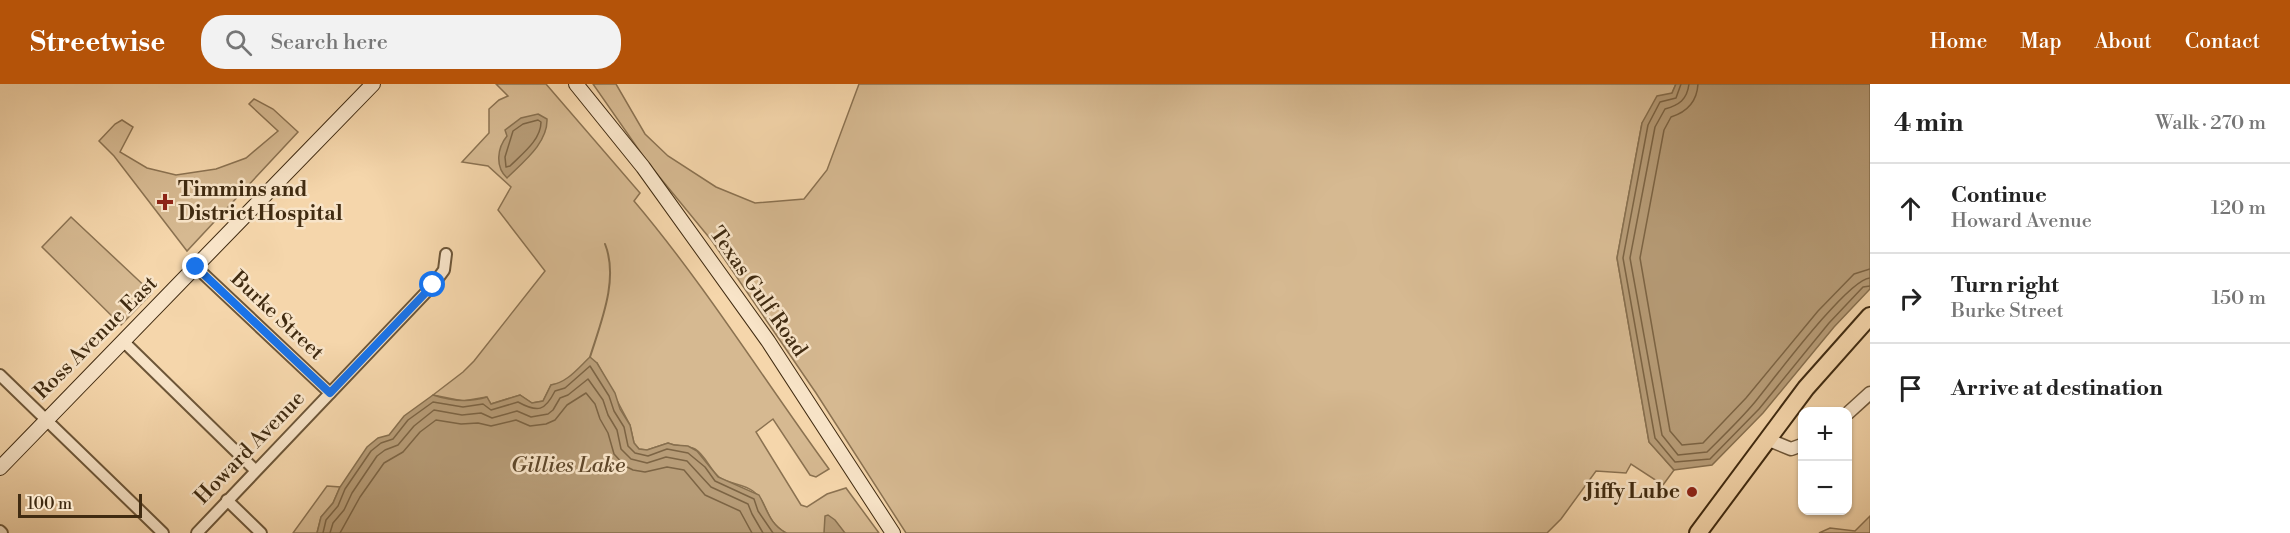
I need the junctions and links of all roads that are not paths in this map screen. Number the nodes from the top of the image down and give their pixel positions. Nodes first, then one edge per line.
1 (373, 84) edge
2 (576, 84) edge
3 (446, 254) dead end
4 (196, 267) junction
5 (1870, 315) edge
6 (123, 341) junction
7 (0, 375) edge
8 (330, 393) junction
9 (1870, 393) edge
10 (1852, 409) edge
11 (45, 419) junction
12 (1769, 440) junction
13 (1798, 447) edge
14 (0, 468) edge
15 (255, 470) junction
16 (227, 500) junction
17 (199, 532) edge
18 (163, 533) edge
19 (261, 533) edge
20 (893, 533) edge
21 (1698, 533) edge

1 - 4 main road, Ross Avenue East
2 - 20 main road, Texas Gulf Road
3 - 8 street, Howard Avenue
4 - 6 main road, Ross Avenue East
4 - 8 street, Burke Street
5 - 12 main road
6 - 11 main road, Ross Avenue East
6 - 15 street
7 - 11 street
8 - 15 street, Howard Avenue
9 - 10 street
11 - 14 main road, Ross Avenue East
11 - 18 street
12 - 13 street
12 - 21 main road
15 - 16 street, Howard Avenue
16 - 17 street, Howard Avenue
16 - 19 street

